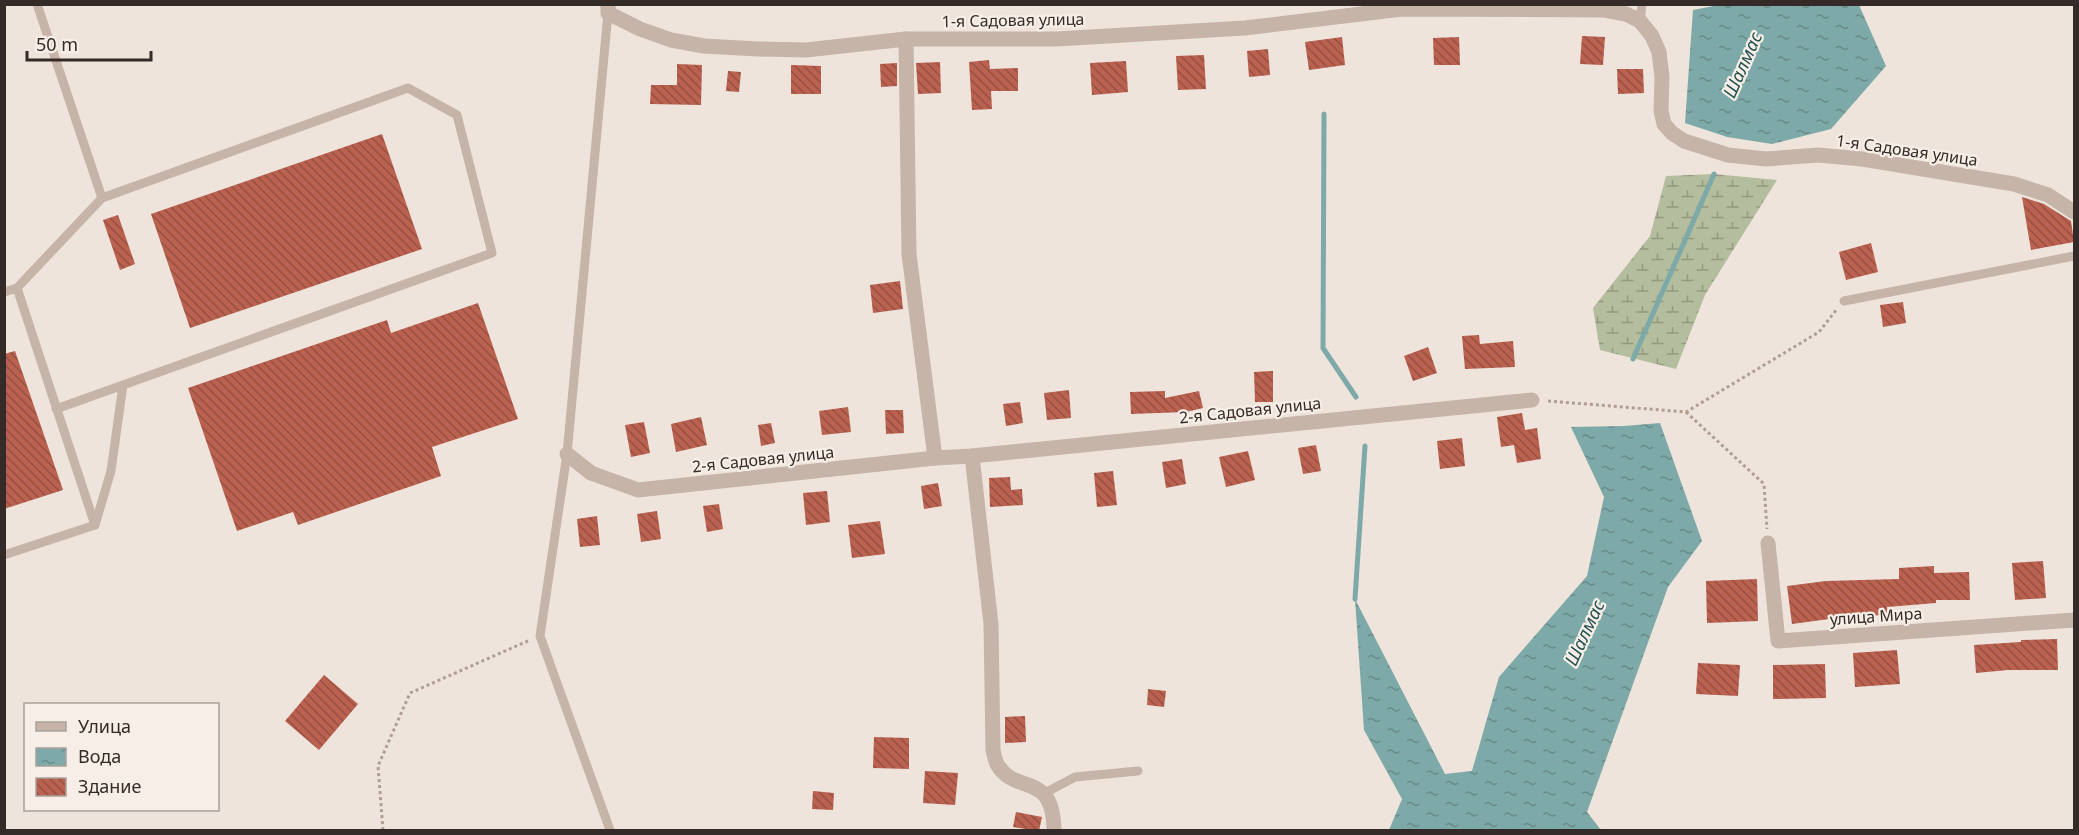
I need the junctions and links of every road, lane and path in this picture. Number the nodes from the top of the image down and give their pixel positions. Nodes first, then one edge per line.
1 (37, 4) edge
2 (1642, 4) edge
3 (608, 9) edge
4 (1640, 21) junction
5 (906, 39) junction
6 (102, 198) junction
7 (2074, 212) edge
8 (2074, 256) edge
9 (17, 288) junction
10 (4, 292) edge
11 (1844, 301) joint
12 (123, 385) junction
13 (1532, 400) joint
14 (56, 409) junction
15 (1686, 412) junction
16 (567, 454) junction
17 (972, 456) junction
18 (935, 458) junction
19 (95, 525) junction
20 (1768, 543) joint
21 (4, 555) edge
22 (2074, 620) edge
23 (540, 636) junction
24 (1138, 771) dead end
25 (1043, 794) junction
26 (383, 831) edge
27 (610, 831) edge
28 (1054, 831) edge

1 - 6 lane
2 - 4 lane
3 - 5 street, 1-я Садовая улица
3 - 16 lane
4 - 5 street, 1-я Садовая улица
4 - 7 street, 1-я Садовая улица
5 - 18 street
6 - 9 lane
6 - 12 lane
8 - 11 lane
9 - 10 lane
9 - 14 lane
11 - 15 path
12 - 14 lane
12 - 19 lane
13 - 15 path
13 - 17 street, 2-я Садовая улица
14 - 19 lane
15 - 20 path
16 - 18 street, 2-я Садовая улица
16 - 23 lane
17 - 18 street, 2-я Садовая улица
17 - 25 street
19 - 21 lane
20 - 22 street, улица Мира
23 - 26 path
23 - 27 lane
24 - 25 lane
25 - 28 street

